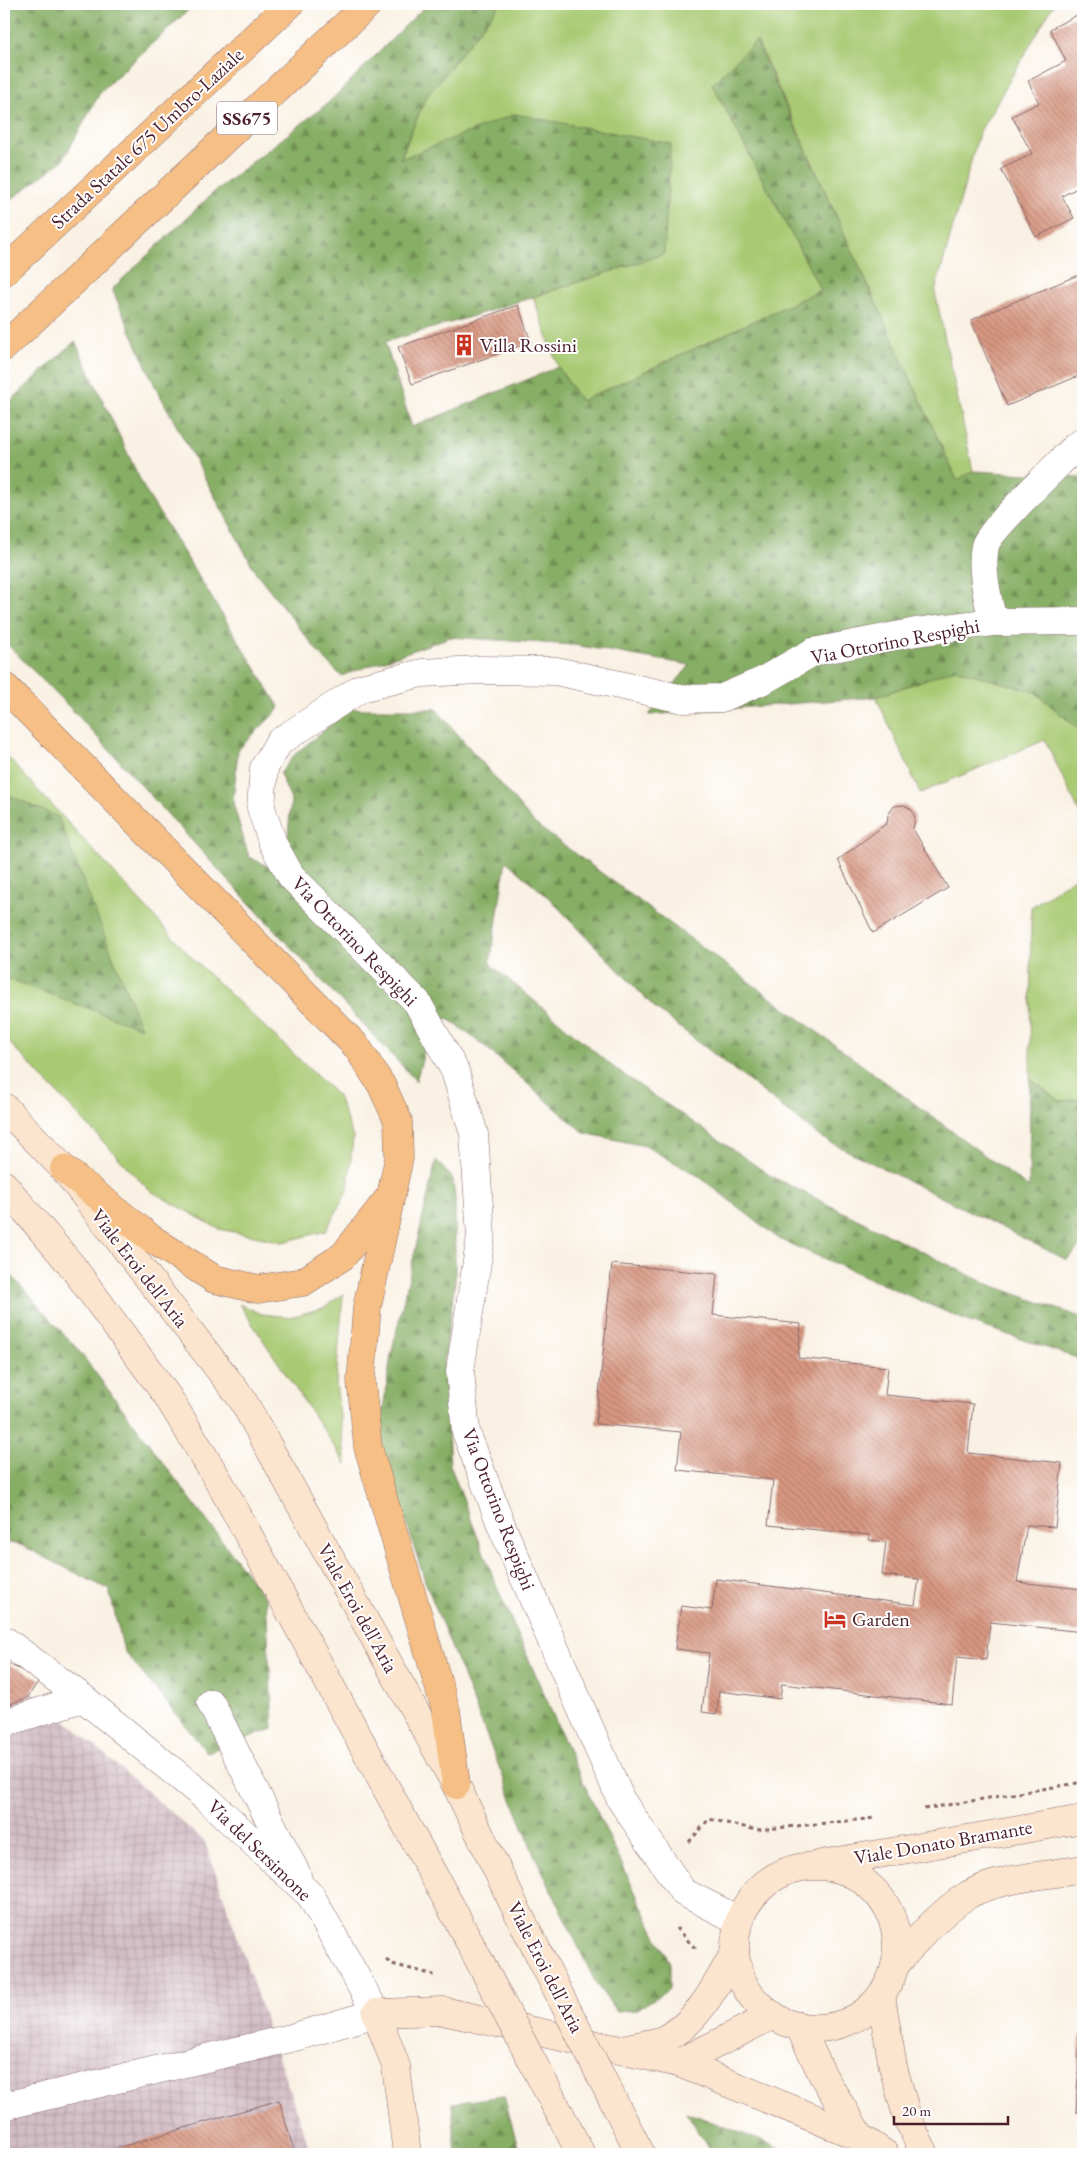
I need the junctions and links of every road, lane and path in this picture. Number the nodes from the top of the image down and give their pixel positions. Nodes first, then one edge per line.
1 (290, 4) edge
2 (368, 4) edge
3 (14, 256) edge
4 (4, 272) edge
5 (4, 347) edge
6 (1083, 442) edge
7 (1083, 621) edge
8 (993, 622) junction
9 (4, 686) edge
10 (4, 1107) edge
11 (64, 1169) junction
12 (4, 1185) edge
13 (393, 1192) junction
14 (4, 1640) edge
15 (83, 1698) junction
16 (211, 1703) dead end
17 (4, 1723) edge
18 (1083, 1782) edge
19 (456, 1784) junction
20 (916, 1811) dead end
21 (879, 1818) dead end
22 (1083, 1819) edge
23 (803, 1867) junction
24 (666, 1868) junction
25 (1083, 1869) edge
26 (304, 1890) junction
27 (740, 1921) junction
28 (671, 1923) dead end
29 (735, 1952) junction
30 (379, 1954) dead end
31 (692, 1956) dead end
32 (896, 1964) junction
33 (440, 1977) dead end
34 (881, 1996) junction
35 (376, 2013) junction
36 (773, 2015) junction
37 (799, 2026) junction
38 (618, 2050) junction
39 (679, 2064) junction
40 (4, 2106) edge
41 (860, 2137) junction
42 (407, 2154) edge
43 (581, 2154) edge
44 (641, 2154) edge
45 (885, 2154) edge
46 (925, 2154) edge

1 - 3 highway, Strada Statale 675 Umbro-Laziale / SS675
2 - 5 highway, SS675
3 - 4 highway, Strada Statale 675 Umbro-Laziale / SS675
6 - 8 street
7 - 8 street, Via Ottorino Respighi
8 - 24 street, Via Ottorino Respighi
9 - 13 highway
10 - 11 main road, Viale Eroi dell'Aria
11 - 13 highway
11 - 19 main road, Viale Eroi dell'Aria
12 - 43 main road, bridge
13 - 19 highway
14 - 15 street, Via del Sersimone
15 - 17 street
15 - 26 street, Via del Sersimone
16 - 26 street
18 - 20 path
19 - 44 main road, Viale Eroi dell'Aria, bridge
21 - 24 path
22 - 23 main road, Viale Donato Bramante
23 - 27 main road, Viale Donato Bramante
23 - 32 main road, Viale Donato Bramante
24 - 27 street, Via Ottorino Respighi
25 - 32 main road, Viale Donato Bramante
26 - 35 street, Via del Sersimone
27 - 29 main road, Viale Donato Bramante
28 - 31 path
29 - 36 main road, Viale Donato Bramante
29 - 38 main road, Viale Donato Bramante
30 - 33 path
32 - 34 main road, Viale Donato Bramante
34 - 37 main road, Viale Donato Bramante
34 - 46 main road
35 - 38 main road, Viale Donato Bramante
35 - 40 street
35 - 42 main road
36 - 37 main road, Viale Donato Bramante
36 - 39 main road
37 - 41 main road, Viale Donato Bramante
38 - 39 main road, Viale Donato Bramante
39 - 41 main road, Viale Donato Bramante
41 - 45 main road, Viale Donato Bramante

